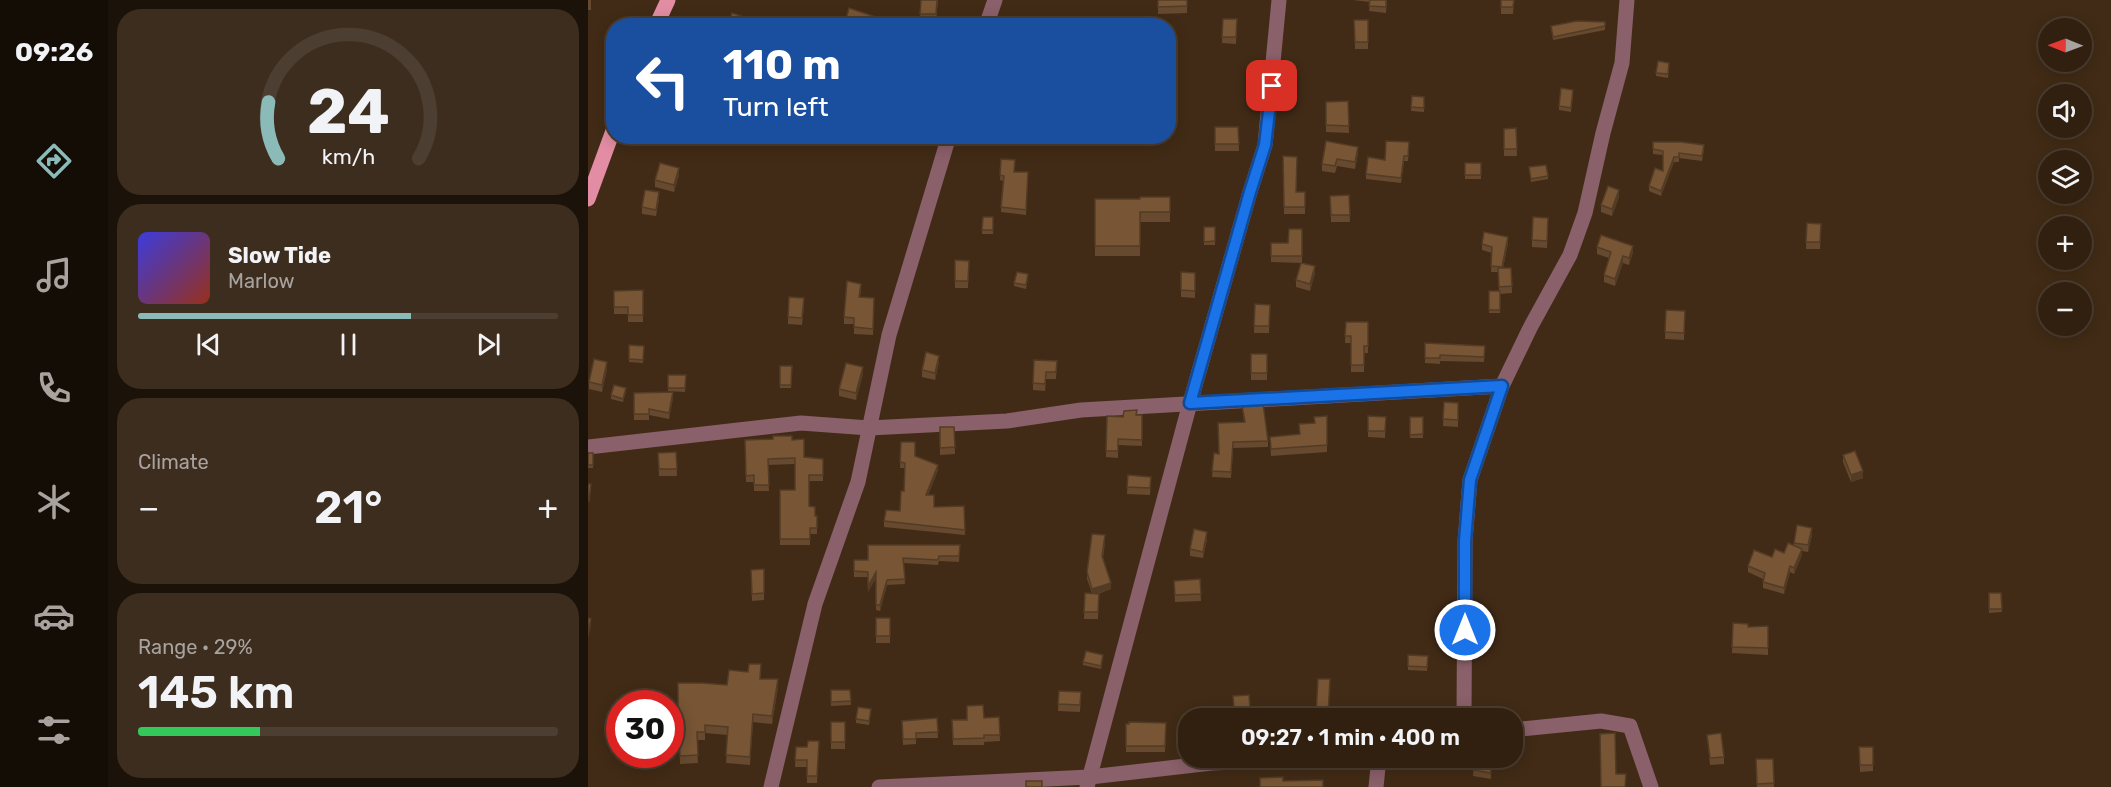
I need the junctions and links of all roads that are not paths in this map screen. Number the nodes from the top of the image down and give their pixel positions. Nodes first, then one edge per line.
1 (668, 0) edge
2 (995, 0) edge
3 (1279, 0) edge
4 (1627, 0) edge
5 (660, 18) edge
6 (989, 18) edge
7 (608, 144) edge
8 (947, 144) edge
9 (589, 191) edge
10 (1502, 386) junction
11 (1190, 403) junction
12 (869, 428) junction
13 (588, 447) edge
14 (1464, 708) edge
15 (1523, 729) edge
16 (1180, 768) edge
17 (1378, 768) edge
18 (1089, 782) edge
19 (771, 787) edge
20 (879, 787) edge
21 (1376, 787) edge
22 (1651, 787) edge

1 - 5 main road
2 - 6 street
3 - 11 street
4 - 10 street
7 - 9 main road
8 - 12 street
10 - 11 street
10 - 14 street
11 - 12 street
11 - 18 street
12 - 13 street
12 - 19 street
15 - 22 street
16 - 18 street
17 - 21 street
18 - 20 street

